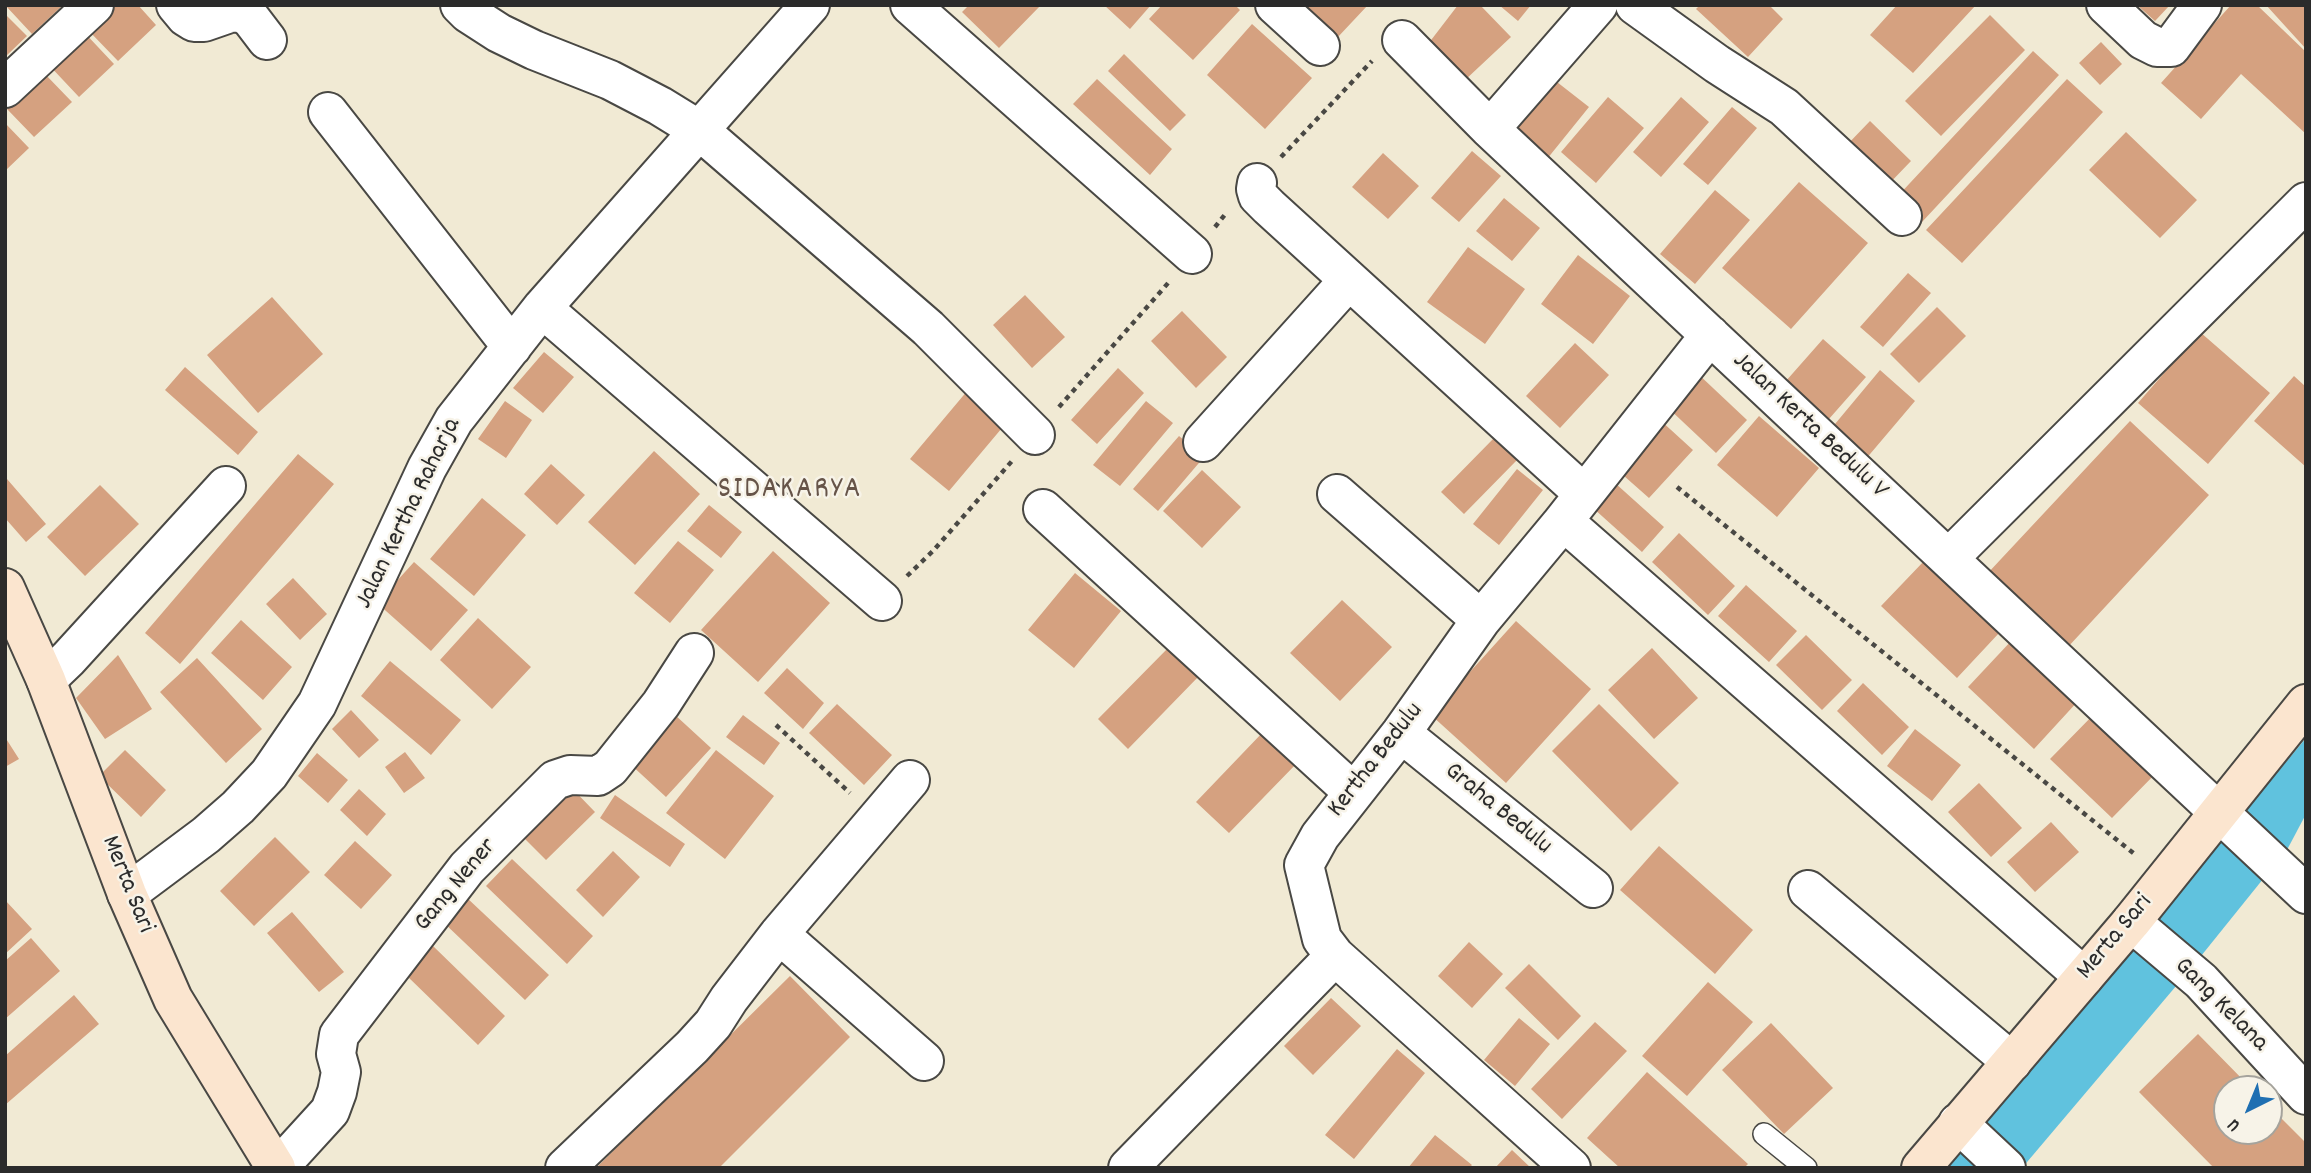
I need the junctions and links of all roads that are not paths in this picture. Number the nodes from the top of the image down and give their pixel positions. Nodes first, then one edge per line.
1 (94, 5) edge
2 (176, 5) edge
3 (460, 5) edge
4 (810, 5) edge
5 (910, 5) edge
6 (1275, 5) edge
7 (1598, 5) edge
8 (1634, 5) edge
9 (2106, 5) edge
10 (2202, 5) edge
11 (267, 40) dead end
12 (1402, 40) road end
13 (1320, 46) dead end
14 (5, 88) edge
15 (328, 112) dead end
16 (1490, 129) junction
17 (699, 130) junction
18 (1257, 183) road end
19 (2306, 202) edge
20 (1902, 216) dead end
21 (1192, 254) road end
22 (1349, 280) junction
23 (542, 308) junction
24 (1710, 335) junction
25 (512, 347) junction
26 (1035, 435) road end
27 (1203, 442) dead end
28 (226, 485) dead end
29 (1583, 493) junction
30 (1337, 494) dead end
31 (1044, 509) dead end
32 (1577, 533) dead end
33 (1949, 558) junction
34 (169, 584) dead end
35 (5, 588) edge
36 (882, 601) road end
37 (1481, 620) junction
38 (694, 653) dead end
39 (50, 692) junction
40 (2306, 704) edge
41 (1401, 733) junction
42 (910, 780) dead end
43 (1353, 792) junction
44 (2221, 815) junction
45 (2295, 883) edge
46 (1593, 888) dead end
47 (1808, 890) dead end
48 (127, 894) junction
49 (2136, 926) junction
50 (779, 934) junction
51 (1335, 957) junction
52 (2084, 977) junction
53 (924, 1061) dead end
54 (2012, 1062) junction
55 (2306, 1095) edge
56 (1964, 1128) junction
57 (1764, 1134) dead end
58 (277, 1168) edge
59 (565, 1168) edge
60 (1128, 1168) edge
61 (1571, 1168) edge
62 (1806, 1168) edge
63 (1921, 1168) edge
64 (2006, 1168) edge

1 - 14 street
2 - 11 street
3 - 17 street
4 - 17 street, Jalan Kertha Raharja
5 - 21 street
6 - 13 street
7 - 16 street
8 - 20 street
9 - 10 street
12 - 16 street, Jalan Kerta Bedulu V
15 - 25 street
16 - 24 street, Jalan Kerta Bedulu V
17 - 23 street, Jalan Kertha Raharja
17 - 26 street
18 - 22 street
19 - 33 street
22 - 27 street
22 - 29 street
23 - 25 street, Jalan Kertha Raharja
23 - 36 street
24 - 29 street, Kertha Bedulu
24 - 33 street, Jalan Kerta Bedulu V
25 - 48 street, Jalan Kertha Raharja
28 - 39 street
29 - 37 street, Kertha Bedulu
30 - 37 street
31 - 43 street
32 - 52 street
33 - 44 street, Jalan Kerta Bedulu V
34 - 39 street
35 - 39 street, Merta Sari
37 - 41 street, Kertha Bedulu
38 - 58 street, Gang Nener
39 - 48 street, Merta Sari
40 - 44 street, Merta Sari
41 - 43 street, Kertha Bedulu
41 - 46 street, Graha Bedulu
42 - 50 street
43 - 51 street, Kertha Bedulu
44 - 45 street, Jalan Kerta Bedulu V
44 - 49 street, Merta Sari
47 - 54 street
48 - 58 street, Merta Sari
49 - 52 street, Merta Sari
49 - 55 street, Gang Kelana
50 - 53 street
50 - 59 street
51 - 60 street
51 - 61 street, Kertha Bedulu
52 - 54 street, Merta Sari
54 - 56 street, Merta Sari
56 - 63 street, Merta Sari
56 - 64 street
57 - 62 lane

